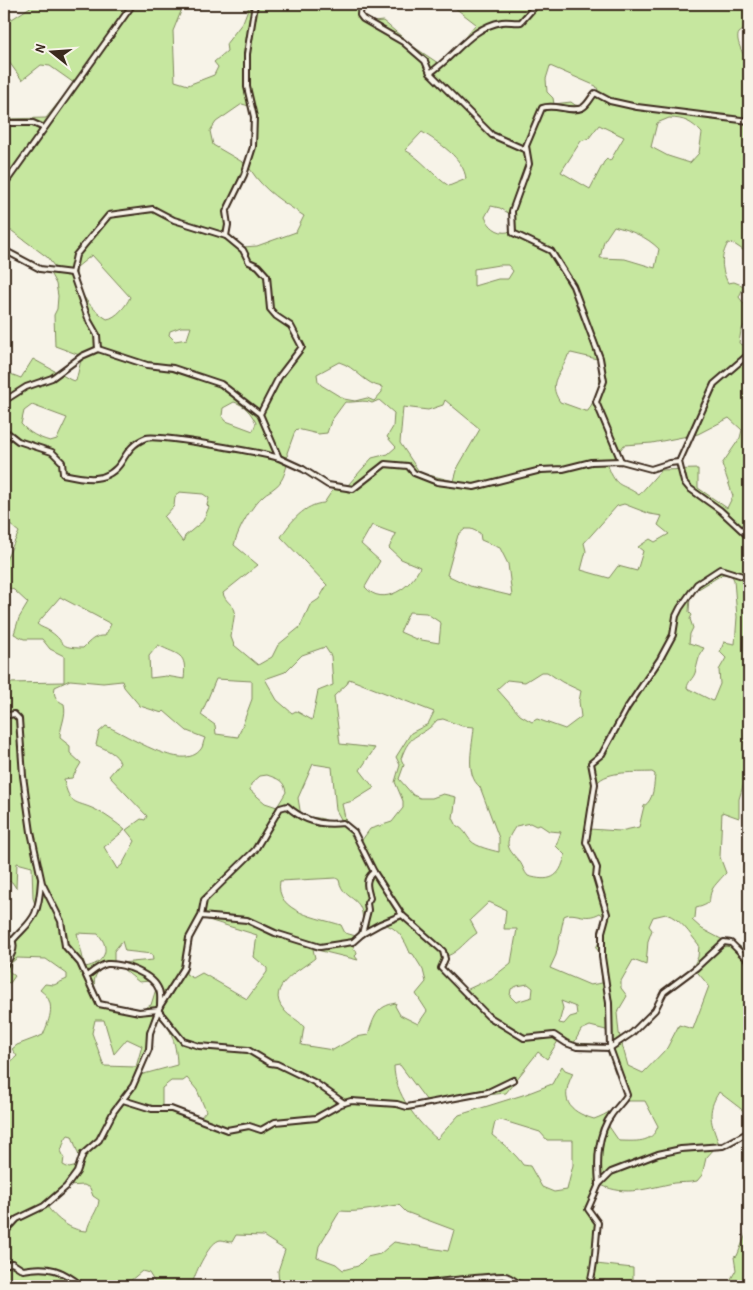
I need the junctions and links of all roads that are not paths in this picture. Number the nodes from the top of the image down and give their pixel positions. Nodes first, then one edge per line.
1 (133, 4) edge
2 (255, 4) edge
3 (360, 4) edge
4 (536, 4) edge
5 (430, 73) junction
6 (749, 121) edge
7 (4, 123) edge
8 (44, 128) junction
9 (526, 150) junction
10 (4, 184) edge
11 (226, 236) junction
12 (4, 250) edge
13 (72, 273) junction
14 (98, 350) junction
15 (749, 354) edge
16 (4, 401) edge
17 (260, 414) junction
18 (4, 430) edge
19 (278, 458) junction
20 (621, 461) junction
21 (679, 462) junction
22 (749, 537) edge
23 (749, 578) edge
24 (4, 716) edge
25 (374, 872) junction
26 (41, 877) junction
27 (402, 915) junction
28 (202, 916) junction
29 (362, 934) junction
30 (12, 940) junction
31 (4, 951) edge
32 (749, 960) edge
33 (4, 966) edge
34 (86, 976) junction
35 (159, 1008) junction
36 (610, 1048) junction
37 (513, 1080) dead end
38 (124, 1100) junction
39 (344, 1103) junction
40 (749, 1132) edge
41 (599, 1184) junction
42 (4, 1240) edge
43 (4, 1244) edge
44 (4, 1255) edge
45 (4, 1265) edge
46 (82, 1286) edge
47 (416, 1286) edge
48 (522, 1286) edge
49 (589, 1286) edge

1 - 8 street
2 - 11 street
3 - 5 street
4 - 5 street
5 - 9 street
6 - 9 street
7 - 8 street
8 - 10 street
9 - 20 street
11 - 13 street
11 - 17 street
12 - 13 street
13 - 14 street
14 - 16 street
14 - 17 street
15 - 21 street
17 - 19 street
18 - 19 street
19 - 20 street
20 - 21 street
21 - 22 street
23 - 36 street
24 - 26 street
25 - 27 street
25 - 28 street
25 - 29 street
26 - 30 street
26 - 34 street
27 - 29 street
27 - 36 street
28 - 29 street
28 - 35 street
30 - 31 street
30 - 33 street
32 - 36 street
34 - 35 street
34 - 35 street
35 - 38 street
35 - 39 street
36 - 41 street
37 - 39 street
38 - 39 street
38 - 42 street
40 - 41 street
41 - 49 street
43 - 44 street
45 - 46 street
47 - 48 street

